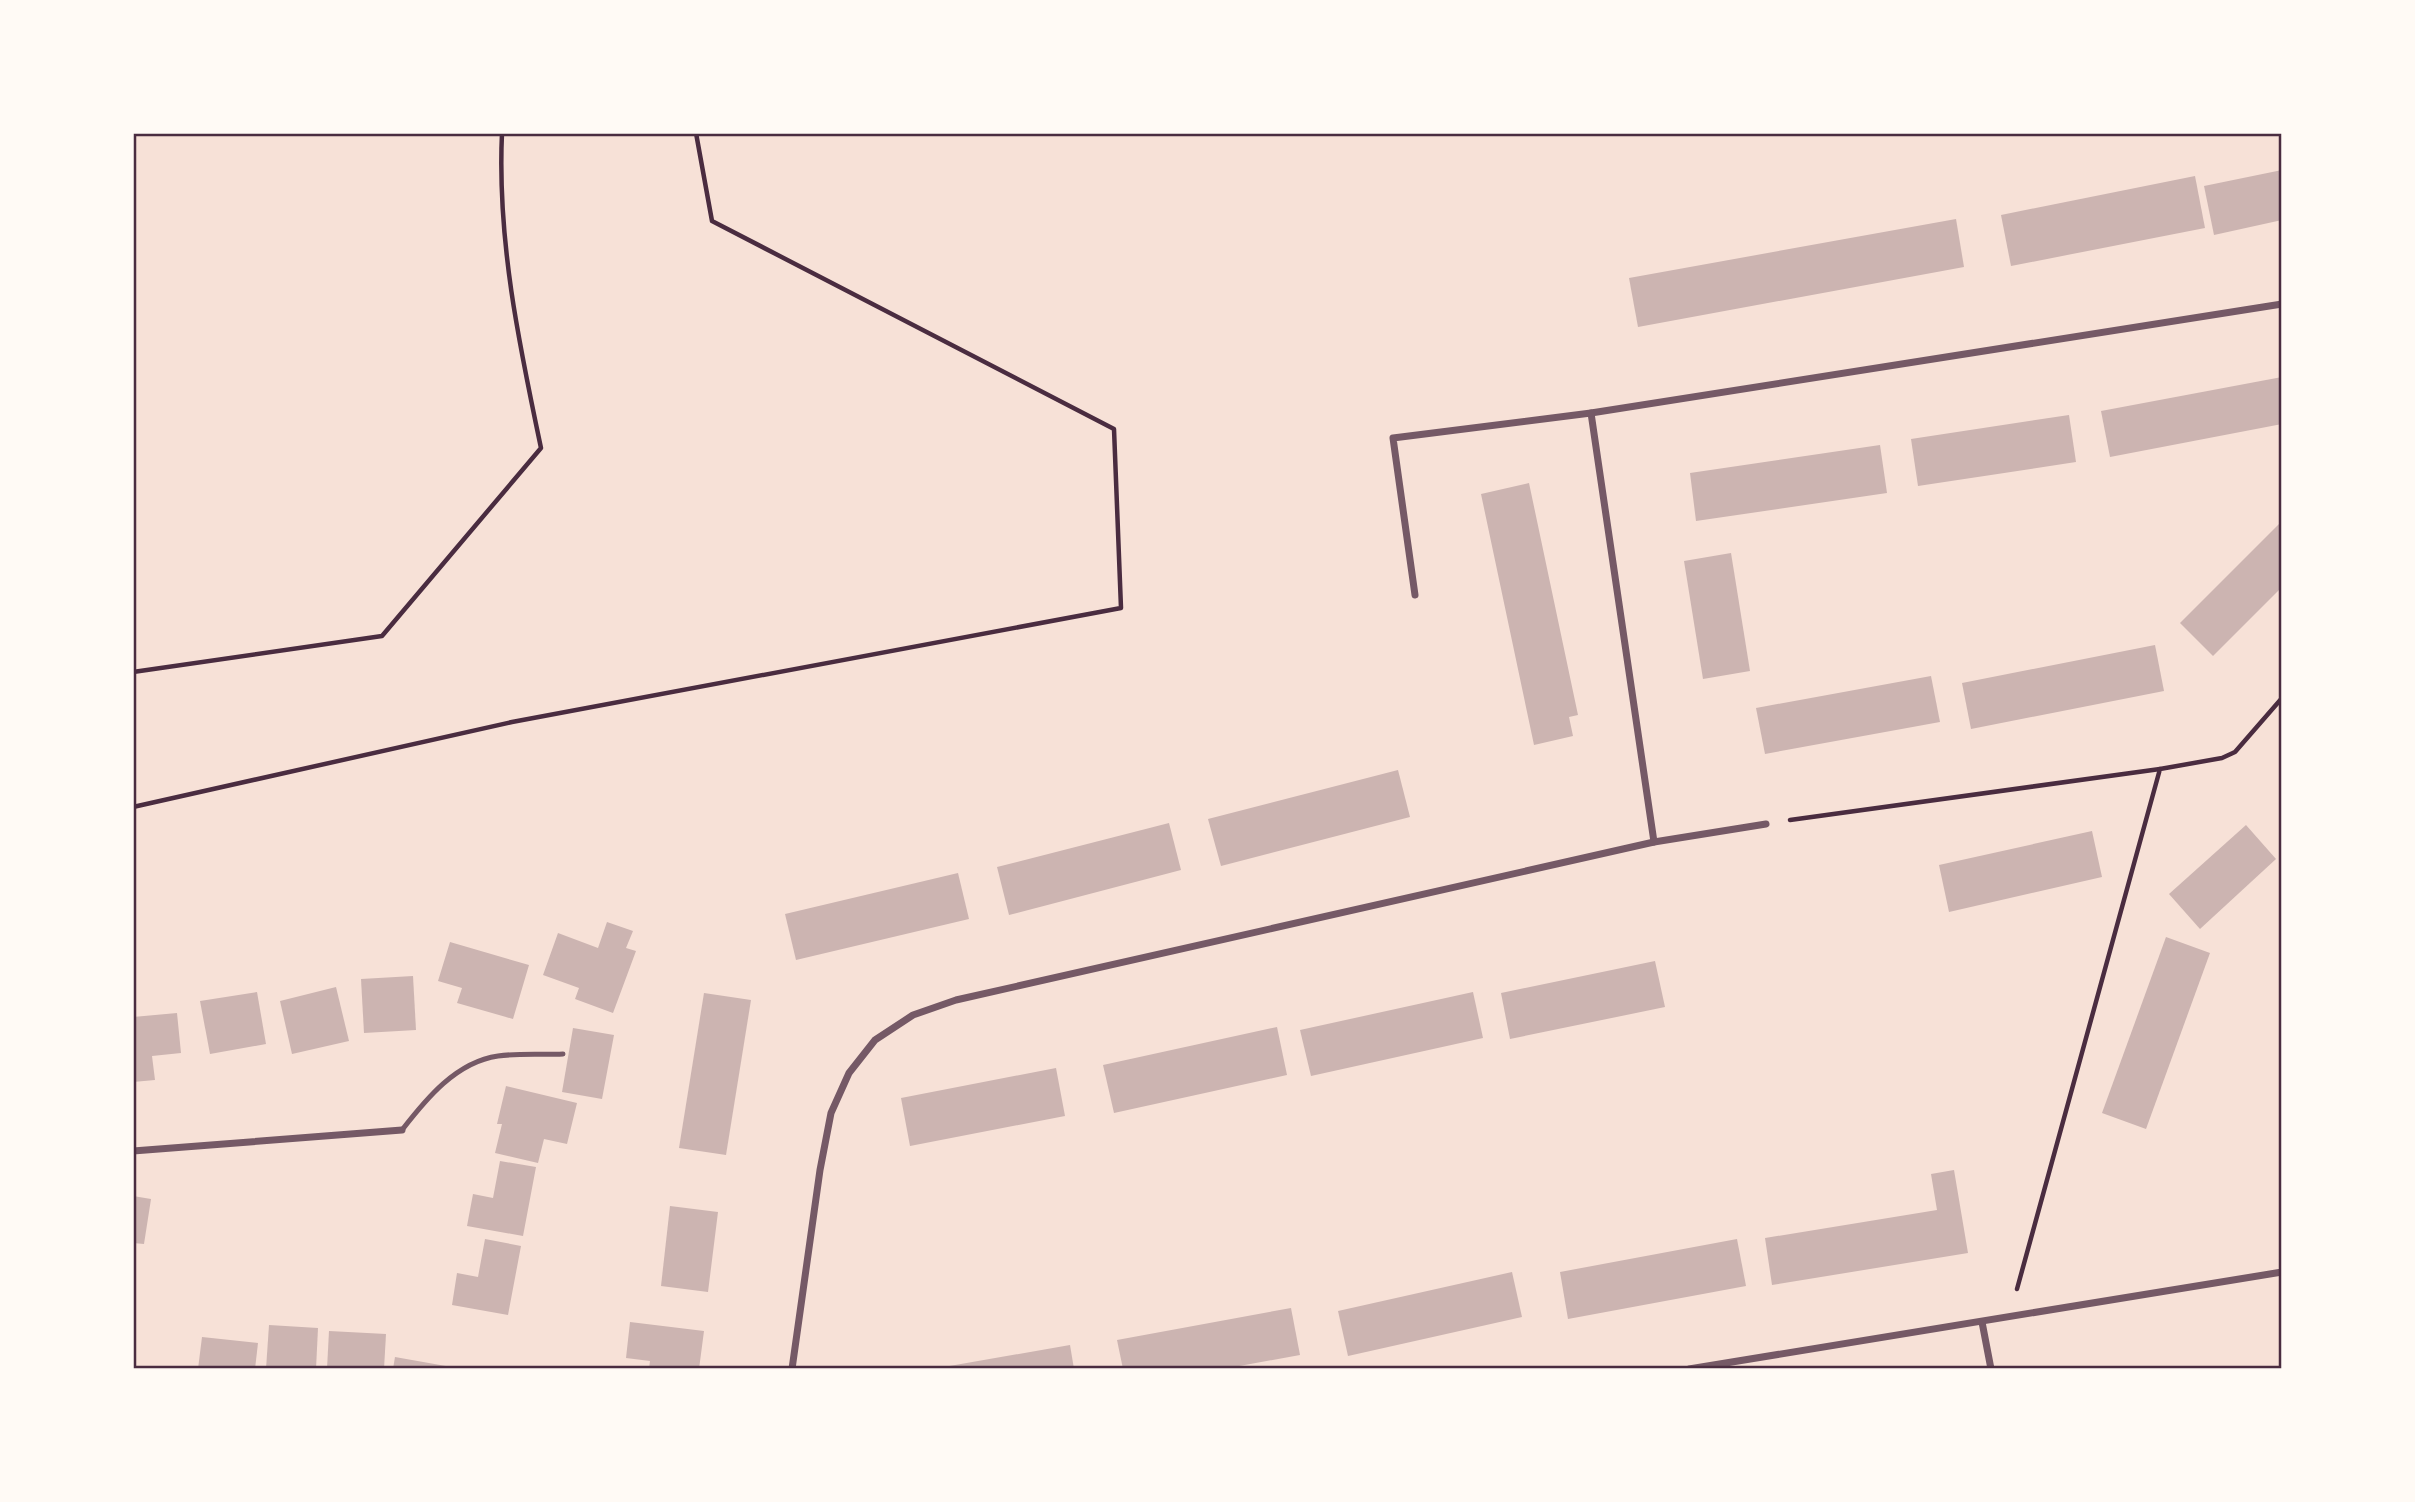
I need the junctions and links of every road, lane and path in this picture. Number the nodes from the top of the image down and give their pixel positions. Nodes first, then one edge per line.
1 (502, 133) edge
2 (695, 133) edge
3 (2282, 303) edge
4 (1591, 413) junction
5 (1415, 595) dead end
6 (133, 672) edge
7 (2282, 698) edge
8 (2160, 768) junction
9 (133, 807) edge
10 (1766, 824) joint
11 (1654, 842) junction
12 (563, 1054) dead end
13 (402, 1130) joint
14 (133, 1151) edge
15 (2282, 1272) edge
16 (2009, 1318) junction
17 (1982, 1322) junction
18 (792, 1369) edge
19 (1689, 1369) edge
20 (1992, 1369) edge

1 - 6 path
2 - 9 path
3 - 4 street
4 - 5 street
4 - 11 street
7 - 8 path
8 - 10 path
8 - 16 path
10 - 11 street
11 - 18 street
12 - 13 lane
13 - 14 street
15 - 16 street
16 - 17 street
17 - 19 street
17 - 20 street

